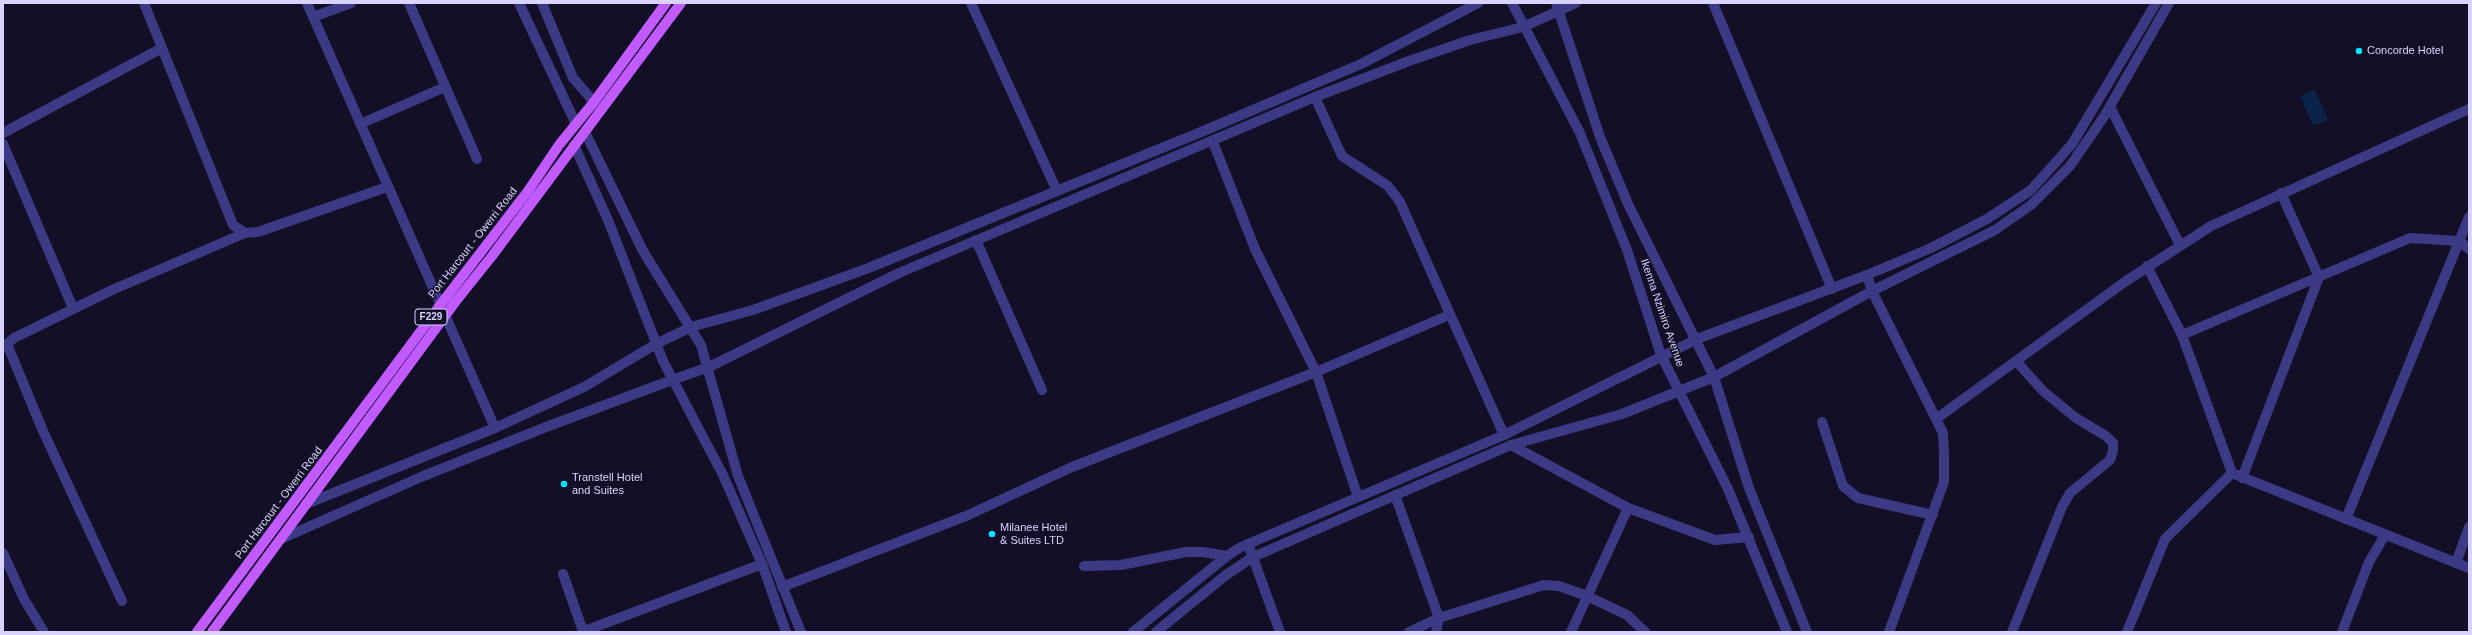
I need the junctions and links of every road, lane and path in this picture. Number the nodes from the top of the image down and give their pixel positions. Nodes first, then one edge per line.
1 (144, 3) edge
2 (307, 3) edge
3 (351, 3) edge
4 (409, 3) edge
5 (520, 3) edge
6 (542, 3) edge
7 (666, 3) edge
8 (680, 3) edge
9 (970, 3) edge
10 (1478, 3) edge
11 (1512, 3) edge
12 (1576, 3) edge
13 (1713, 3) edge
14 (2156, 3) edge
15 (2169, 3) edge
16 (1558, 7) edge
17 (313, 17) junction
18 (1523, 27) junction
19 (162, 48) junction
20 (445, 87) junction
21 (1315, 97) junction
22 (594, 102) junction
23 (2110, 107) junction
24 (2469, 109) edge
25 (360, 124) junction
26 (576, 124) junction
27 (585, 132) junction
28 (3, 133) edge
29 (1213, 142) junction
30 (3, 144) edge
31 (574, 145) junction
32 (476, 159) dead end
33 (387, 187) junction
34 (1058, 191) junction
35 (2281, 193) junction
36 (2469, 217) edge
37 (245, 233) junction
38 (976, 240) junction
39 (2459, 241) junction
40 (2180, 244) junction
41 (2469, 249) edge
42 (2147, 266) junction
43 (1867, 275) junction
44 (2320, 277) junction
45 (1832, 289) junction
46 (1872, 291) junction
47 (441, 304) junction
48 (73, 308) junction
49 (445, 315) junction
50 (1449, 315) junction
51 (691, 327) junction
52 (2182, 335) junction
53 (1696, 339) junction
54 (656, 344) junction
55 (5, 345) edge
56 (1662, 355) junction
57 (2016, 361) junction
58 (709, 367) junction
59 (1316, 372) junction
60 (1714, 377) junction
61 (672, 380) junction
62 (1042, 390) dead end
63 (1678, 392) junction
64 (1936, 419) junction
65 (1822, 422) dead end
66 (495, 428) junction
67 (1504, 435) junction
68 (1511, 445) junction
69 (2232, 473) junction
70 (2242, 478) junction
71 (1395, 494) junction
72 (1358, 497) junction
73 (306, 504) junction
74 (1628, 508) junction
75 (1933, 515) junction
76 (2346, 519) junction
77 (2469, 527) edge
78 (2385, 535) junction
79 (1749, 537) junction
80 (281, 539) junction
81 (1248, 544) junction
82 (3, 553) edge
83 (1227, 556) junction
84 (1253, 558) junction
85 (2456, 563) junction
86 (762, 564) junction
87 (1084, 566) dead end
88 (2469, 568) edge
89 (563, 574) dead end
90 (782, 588) junction
91 (1587, 596) junction
92 (122, 601) dead end
93 (1439, 618) junction
94 (44, 632) edge
95 (197, 632) edge
96 (212, 632) edge
97 (582, 632) edge
98 (786, 632) edge
99 (801, 632) edge
100 (1133, 632) edge
101 (1156, 632) edge
102 (1280, 632) edge
103 (1409, 632) edge
104 (1436, 632) edge
105 (1572, 632) edge
106 (1645, 632) edge
107 (1787, 632) edge
108 (1808, 632) edge
109 (1888, 632) edge
110 (2012, 632) edge
111 (2127, 632) edge
112 (2342, 632) edge

1 - 19 street
2 - 17 street
3 - 17 street
4 - 20 street
5 - 26 street
6 - 22 street
7 - 22 main road, Port Harcourt - Owerri Road / F229
8 - 27 main road, Port Harcourt - Owerri Road / F229
9 - 34 street
10 - 34 street
11 - 18 street, Ikenna Nzimiro Avenue
12 - 16 street
13 - 45 street
14 - 43 street
15 - 23 street
16 - 18 street
16 - 53 street, Ikenna Nzimiro Avenue
17 - 25 street
18 - 21 street
18 - 56 street, Ikenna Nzimiro Avenue
19 - 28 street
19 - 37 street
20 - 25 street
20 - 32 street
21 - 29 street
21 - 50 street
22 - 26 main road, Port Harcourt - Owerri Road / F229
23 - 40 street
23 - 46 street
24 - 35 street
25 - 33 street
26 - 47 main road, Port Harcourt - Owerri Road / F229
27 - 31 main road, Port Harcourt - Owerri Road / F229
27 - 51 street
29 - 38 street
29 - 59 street
30 - 48 street
31 - 49 main road, Port Harcourt - Owerri Road / F229
31 - 54 street
33 - 37 street
33 - 47 street
34 - 51 street
35 - 40 street
35 - 44 street
36 - 39 street
37 - 48 street
38 - 58 street
38 - 62 street
39 - 41 street
39 - 44 street
39 - 76 street
40 - 42 street
42 - 52 street
42 - 57 street
43 - 45 street
43 - 46 street
44 - 52 street
44 - 70 street
45 - 53 street
46 - 60 street
46 - 64 street
47 - 49 street
47 - 95 main road, Port Harcourt - Owerri Road / F229
48 - 55 street
49 - 66 street
49 - 73 main road, Port Harcourt - Owerri Road / F229
50 - 59 street
50 - 67 street
51 - 54 street
51 - 58 street
52 - 69 street
53 - 56 street
53 - 60 street, Ikenna Nzimiro Avenue
54 - 61 street
54 - 66 street
55 - 92 street
56 - 63 street, Ikenna Nzimiro Avenue
56 - 67 street
57 - 64 street
57 - 110 street
58 - 61 street
58 - 90 street
59 - 72 street
59 - 90 street
60 - 63 street
60 - 108 street, Ikenna Nzimiro Avenue
61 - 80 street
61 - 86 street
63 - 68 street
63 - 79 street, Ikenna Nzimiro Avenue
64 - 75 street
65 - 75 street
66 - 73 street
67 - 72 street
68 - 71 street
68 - 74 street
69 - 70 street
69 - 111 street
70 - 76 street
71 - 84 street
71 - 93 street
72 - 81 street
73 - 80 main road, Port Harcourt - Owerri Road / F229
74 - 79 street
74 - 91 street
75 - 109 street
76 - 78 street
77 - 85 street
78 - 85 street
78 - 112 street
79 - 107 street, Ikenna Nzimiro Avenue
80 - 96 main road, Port Harcourt - Owerri Road / F229
81 - 83 street
81 - 84 street
82 - 94 street
83 - 87 street
83 - 100 street
84 - 101 street
84 - 102 street
85 - 88 street
86 - 97 street
86 - 98 street
89 - 97 street
90 - 99 street
91 - 93 street
91 - 105 street
91 - 106 street
93 - 103 street
93 - 104 street

